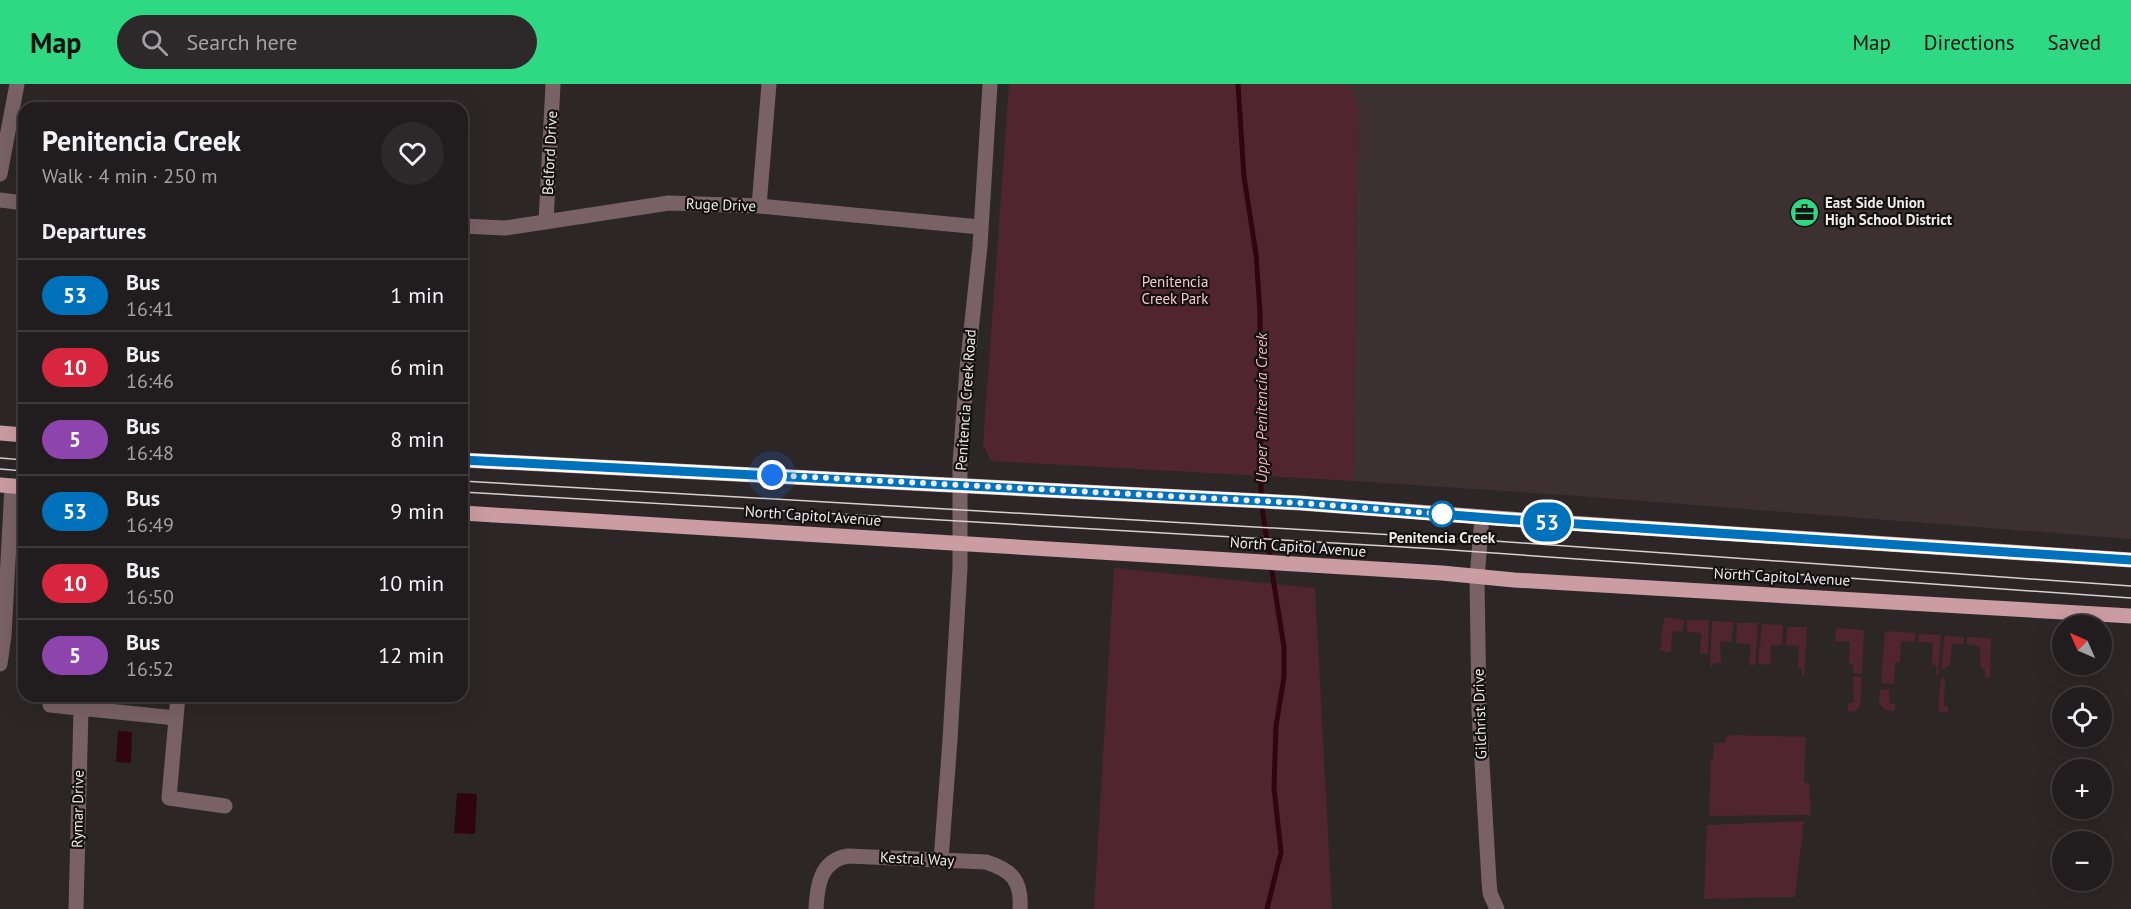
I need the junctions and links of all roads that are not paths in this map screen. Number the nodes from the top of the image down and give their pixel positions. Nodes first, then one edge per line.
1 (17, 84) edge
2 (553, 84) edge
3 (769, 84) edge
4 (990, 84) edge
5 (0, 174) edge
6 (0, 201) edge
7 (18, 202) edge
8 (759, 206) junction
9 (546, 222) junction
10 (468, 226) edge
11 (980, 227) junction
12 (0, 433) edge
13 (18, 434) edge
14 (468, 460) edge
15 (12, 486) edge
16 (960, 486) junction
17 (468, 513) edge
18 (1482, 517) junction
19 (960, 543) junction
20 (2131, 560) edge
21 (1477, 578) junction
22 (2131, 616) edge
23 (0, 664) edge
24 (177, 702) edge
25 (50, 705) dead end
26 (81, 709) junction
27 (176, 718) junction
28 (225, 806) dead end
29 (941, 860) junction
30 (76, 909) edge
31 (816, 909) edge
32 (1020, 909) edge
33 (1497, 909) edge

1 - 5 street
2 - 9 street, Belford Drive
3 - 8 street
4 - 11 street, Penitencia Creek Road
6 - 7 street
8 - 9 street, Ruge Drive
8 - 11 street, Ruge Drive
9 - 10 street, Ruge Drive
11 - 16 street, Penitencia Creek Road
12 - 13 main road
14 - 16 main road
15 - 23 street
16 - 18 main road
16 - 19 street, Penitencia Creek Road
17 - 19 main road, North Capitol Avenue
18 - 20 main road
18 - 21 street, Gilchrist Drive
19 - 21 main road, North Capitol Avenue
19 - 29 street, Penitencia Creek Road
21 - 22 main road, North Capitol Avenue
21 - 33 street, Gilchrist Drive
24 - 27 street
25 - 26 street
26 - 27 street
26 - 30 street, Rymar Drive
27 - 28 street
29 - 31 street, Kestral Way
29 - 32 street, Kestral Way

